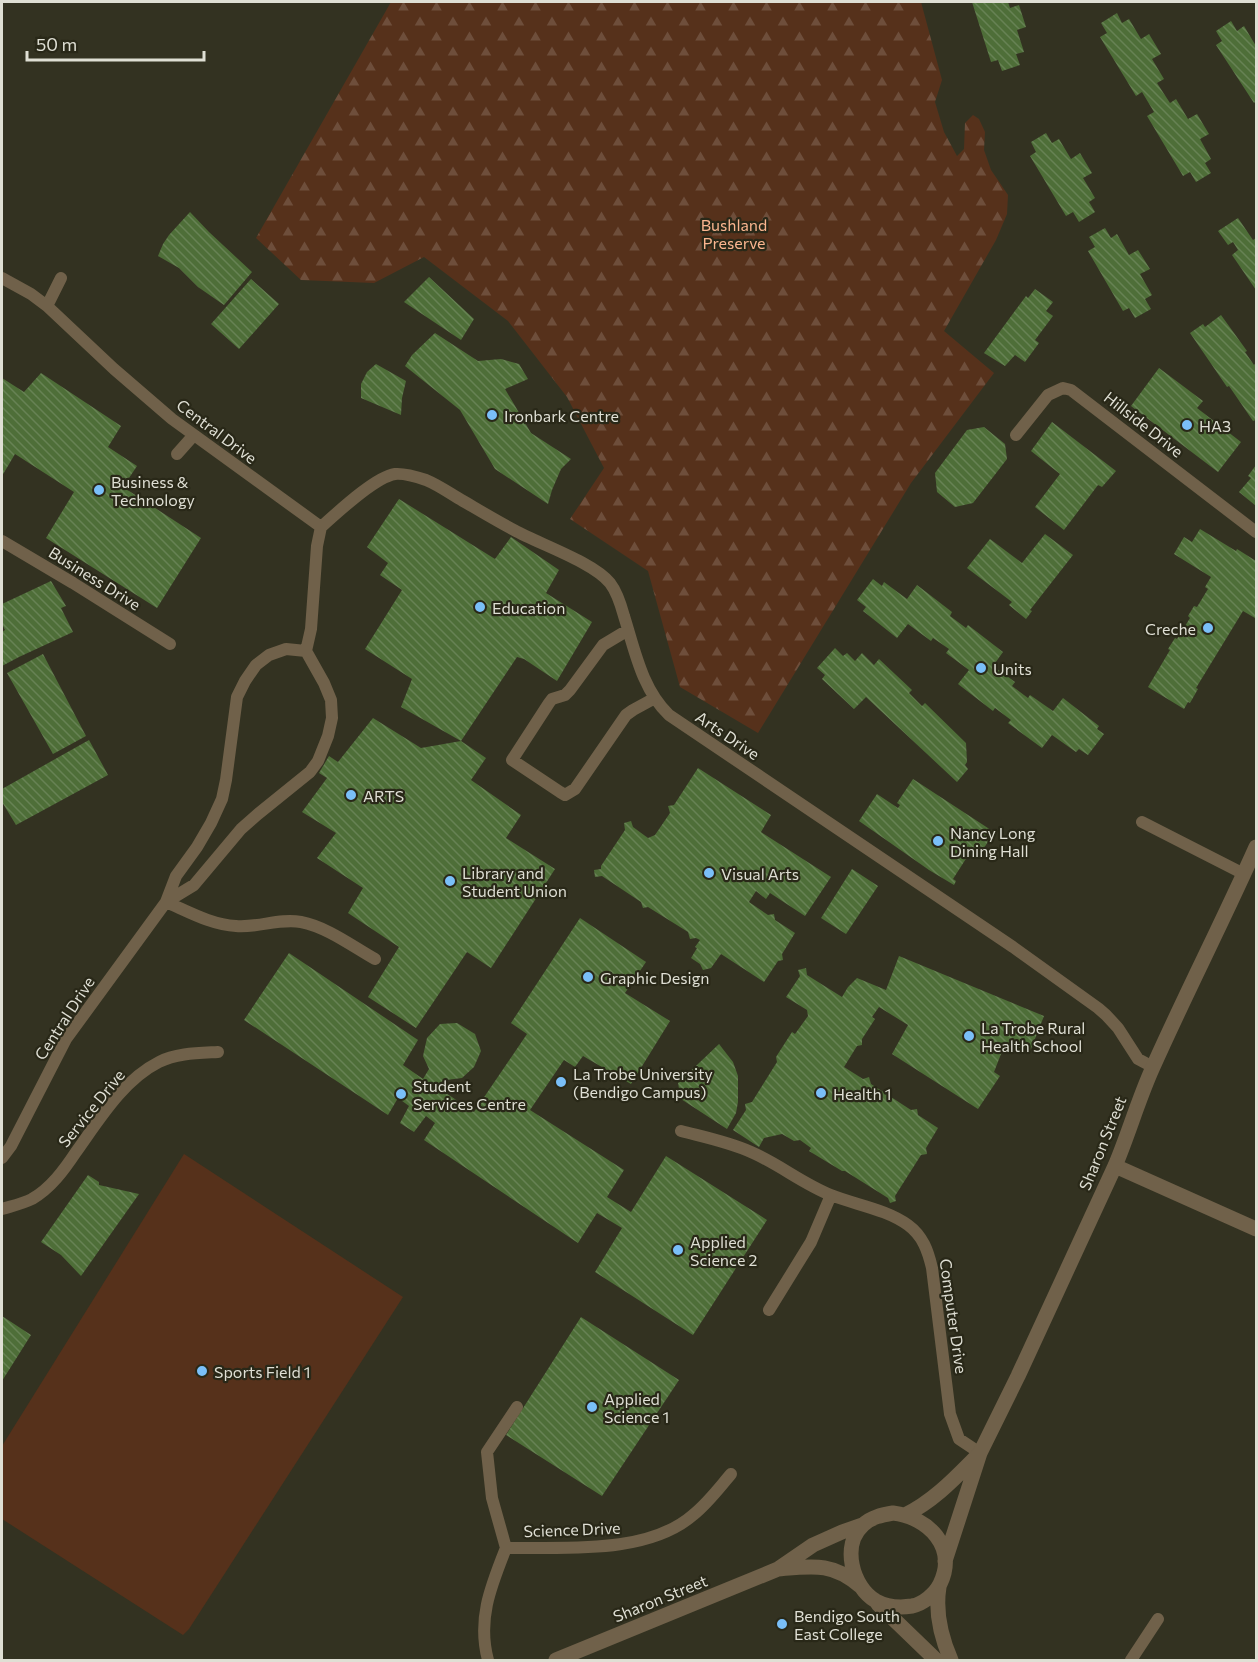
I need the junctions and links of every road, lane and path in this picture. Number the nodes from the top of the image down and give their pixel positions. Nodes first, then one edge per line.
1 (2, 278) edge
2 (62, 278) dead end
3 (47, 306) junction
4 (1016, 435) dead end
5 (193, 436) junction
6 (177, 454) dead end
7 (321, 527) junction
8 (1257, 532) edge
9 (2, 541) edge
10 (628, 630) junction
11 (170, 644) dead end
12 (306, 651) junction
13 (655, 698) junction
14 (1142, 822) dead end
15 (1257, 847) edge
16 (1244, 874) junction
17 (166, 902) junction
18 (375, 959) dead end
19 (218, 1052) dead end
20 (1153, 1067) junction
21 (681, 1131) dead end
22 (2, 1158) edge
23 (1115, 1166) junction
24 (831, 1195) junction
25 (2, 1209) edge
26 (1257, 1229) edge
27 (769, 1310) dead end
28 (516, 1407) dead end
29 (980, 1453) junction
30 (731, 1474) dead end
31 (905, 1515) junction
32 (862, 1525) junction
33 (506, 1548) junction
34 (945, 1561) junction
35 (778, 1569) junction
36 (939, 1587) junction
37 (870, 1596) junction
38 (1158, 1619) dead end
39 (488, 1660) edge
40 (556, 1660) edge
41 (936, 1660) edge
42 (951, 1660) edge
43 (1131, 1660) edge

1 - 3 lane, Central Drive
2 - 3 lane
3 - 5 lane, Central Drive
4 - 8 lane, Hillside Drive
5 - 6 lane
5 - 7 lane, Central Drive
7 - 10 lane, Arts Drive
7 - 12 lane
9 - 11 lane, Business Drive
10 - 13 lane, Arts Drive
10 - 13 lane
12 - 17 lane, Central Drive
12 - 17 lane, Central Drive
13 - 20 lane, Arts Drive
14 - 16 lane
15 - 16 street, Sharon Street
16 - 20 street, Sharon Street
17 - 18 lane
17 - 22 lane, Central Drive
19 - 25 lane, Service Drive
20 - 23 street, Sharon Street
21 - 24 lane, Computer Drive
23 - 26 street
23 - 29 street, Sharon Street
24 - 27 lane
24 - 29 lane, Computer Drive
28 - 33 lane
29 - 31 street, Sharon Street
29 - 34 street, Sharon Street
30 - 33 lane, Science Drive
31 - 32 street
31 - 34 street
32 - 35 street, Sharon Street
32 - 37 street
33 - 39 lane, Science Drive
34 - 36 street
35 - 37 street, Sharon Street
35 - 40 street, Sharon Street
36 - 37 street
36 - 42 street
37 - 41 street
38 - 43 lane

